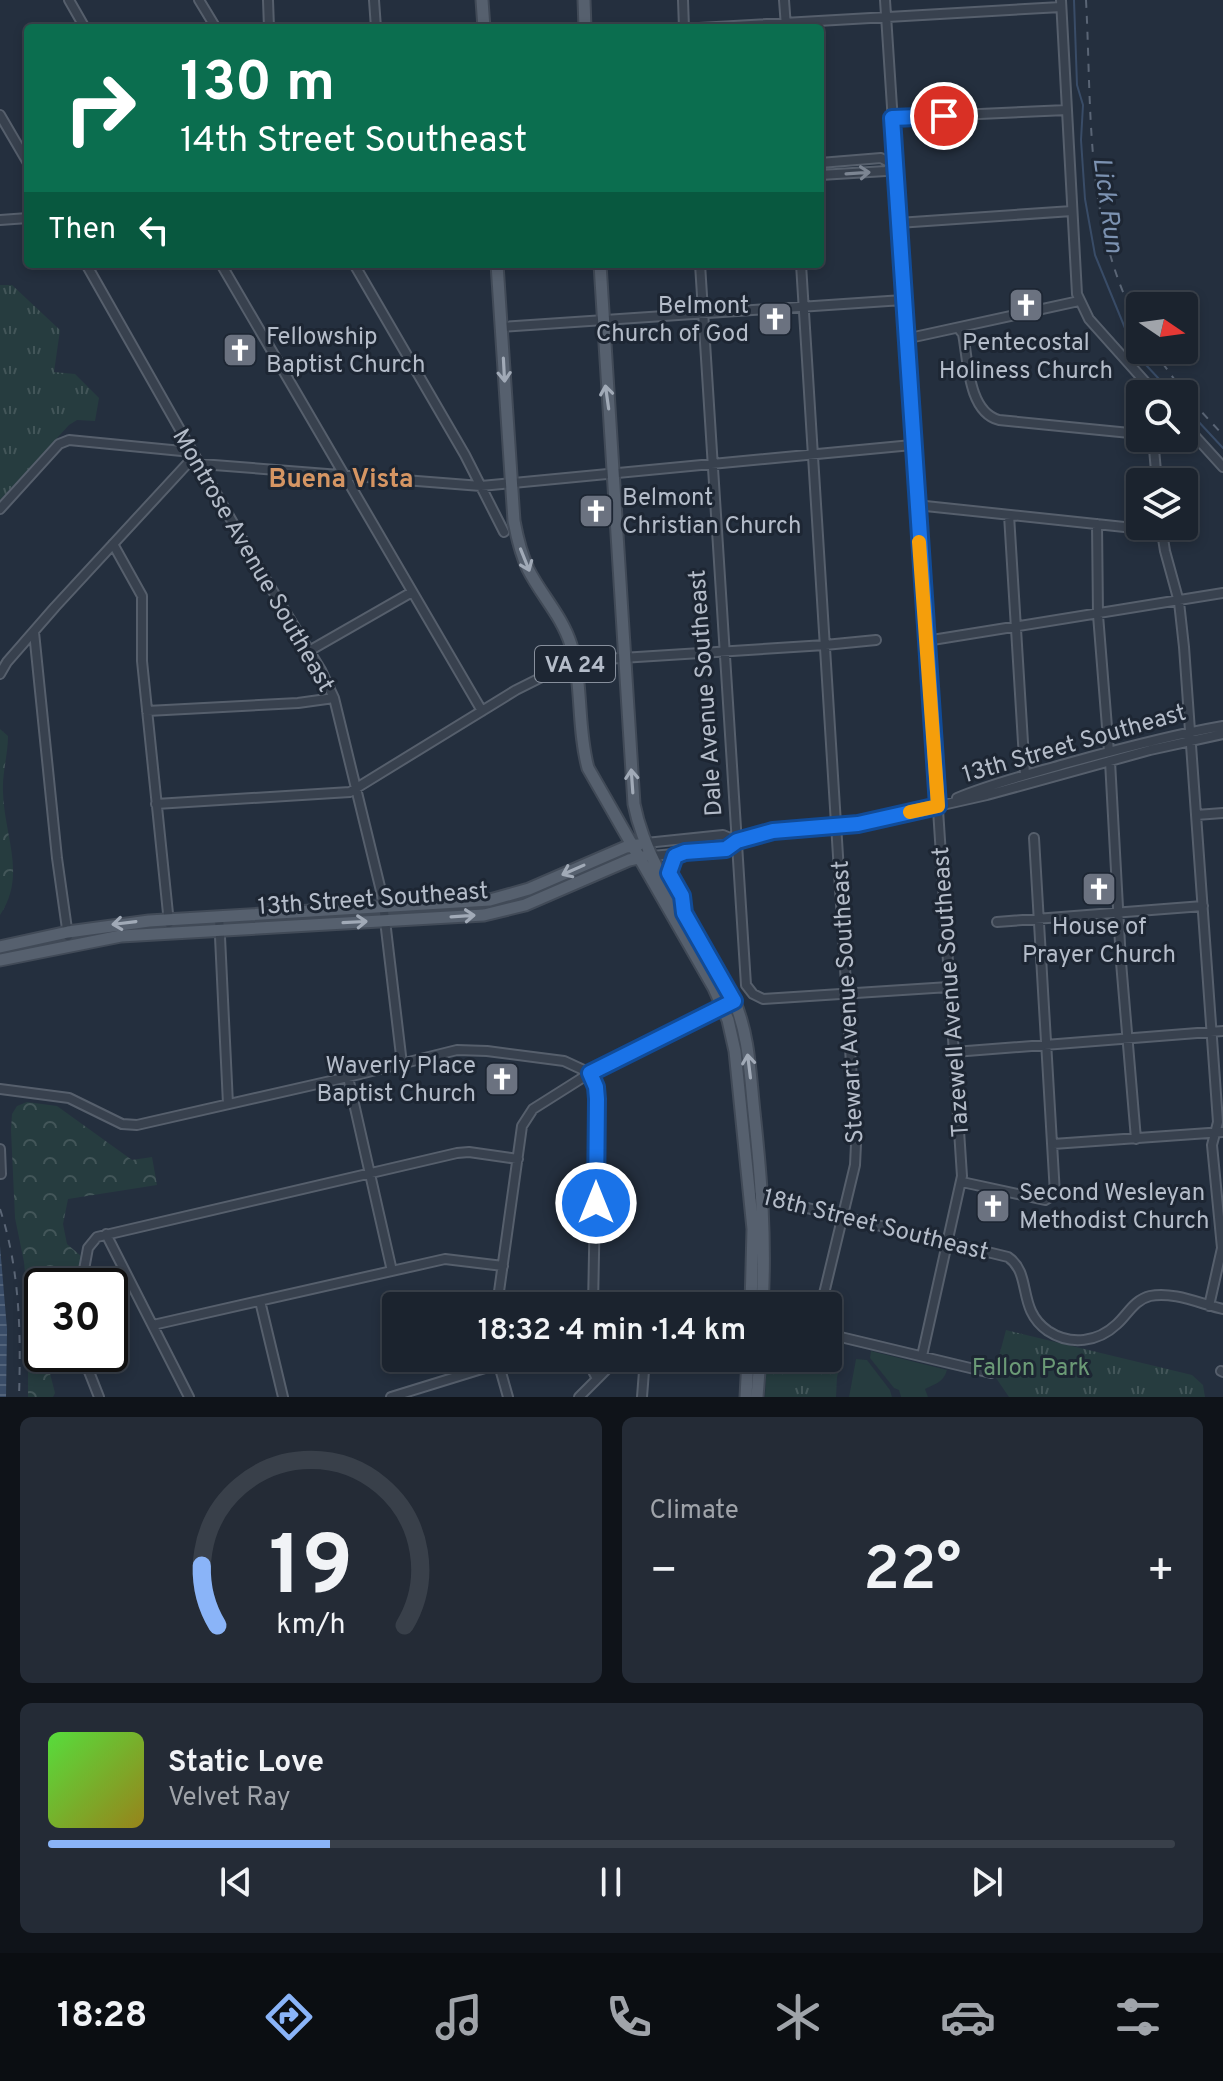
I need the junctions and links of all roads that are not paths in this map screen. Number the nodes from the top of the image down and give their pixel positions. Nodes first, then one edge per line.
1 (69, 0) edge
2 (199, 0) edge
3 (268, 0) edge
4 (374, 0) edge
5 (482, 0) edge
6 (584, 0) edge
7 (683, 0) edge
8 (784, 0) edge
9 (885, 0) edge
10 (978, 0) edge
11 (1061, 4) edge
12 (979, 11) junction
13 (886, 17) junction
14 (83, 24) edge
15 (214, 24) edge
16 (269, 24) edge
17 (376, 24) edge
18 (484, 24) edge
19 (585, 24) edge
20 (684, 24) edge
21 (786, 24) edge
22 (798, 24) edge
23 (1067, 110) junction
24 (0, 115) edge
25 (892, 118) junction
26 (24, 156) edge
27 (824, 163) edge
28 (894, 165) junction
29 (824, 175) edge
30 (1072, 211) junction
31 (24, 218) edge
32 (0, 220) edge
33 (898, 223) junction
34 (88, 268) edge
35 (223, 268) edge
36 (356, 268) edge
37 (497, 268) edge
38 (600, 268) edge
39 (700, 268) edge
40 (801, 268) edge
41 (903, 300) junction
42 (1079, 301) junction
43 (804, 307) junction
44 (703, 314) junction
45 (601, 319) junction
46 (501, 327) junction
47 (959, 329) junction
48 (905, 339) junction
49 (1143, 380) edge
50 (1126, 432) edge
51 (1198, 439) edge
52 (912, 445) junction
53 (192, 452) junction
54 (813, 455) junction
55 (199, 463) junction
56 (712, 465) junction
57 (1223, 467) edge
58 (614, 475) junction
59 (345, 476) junction
60 (511, 484) junction
61 (481, 486) junction
62 (916, 505) junction
63 (0, 509) edge
64 (1009, 515) junction
65 (1097, 524) junction
66 (1126, 526) edge
67 (504, 532) dead end
68 (1165, 540) edge
69 (113, 544) junction
70 (412, 592) junction
71 (1223, 593) edge
72 (1179, 602) junction
73 (1098, 615) junction
74 (1017, 628) junction
75 (34, 632) junction
76 (876, 640) dead end
77 (926, 641) junction
78 (825, 645) junction
79 (309, 651) junction
80 (724, 652) junction
81 (624, 658) junction
82 (574, 661) junction
83 (0, 674) edge
84 (334, 698) junction
85 (147, 711) junction
86 (482, 711) junction
87 (1223, 726) edge
88 (1223, 734) edge
89 (1191, 736) junction
90 (1110, 757) junction
91 (1025, 775) junction
92 (356, 788) junction
93 (156, 804) junction
94 (938, 806) junction
95 (1223, 813) edge
96 (1196, 815) junction
97 (837, 827) junction
98 (1034, 838) dead end
99 (737, 841) junction
100 (646, 843) junction
101 (632, 846) junction
102 (685, 852) junction
103 (652, 856) junction
104 (639, 858) junction
105 (1203, 906) junction
106 (1119, 912) junction
107 (684, 913) junction
108 (384, 914) junction
109 (219, 916) junction
110 (1038, 918) junction
111 (169, 919) junction
112 (997, 922) dead end
113 (219, 929) junction
114 (68, 932) junction
115 (170, 932) junction
116 (70, 945) junction
117 (0, 947) edge
118 (0, 960) edge
119 (949, 987) junction
120 (848, 993) junction
121 (728, 1004) junction
122 (1223, 1031) edge
123 (1212, 1032) junction
124 (1127, 1039) junction
125 (1046, 1045) junction
126 (954, 1052) junction
127 (402, 1064) junction
128 (590, 1073) junction
129 (348, 1077) junction
130 (0, 1089) edge
131 (228, 1104) junction
132 (1219, 1132) edge
133 (1136, 1139) junction
134 (1053, 1144) junction
135 (0, 1149) edge
136 (518, 1159) junction
137 (369, 1173) junction
138 (1, 1174) edge
139 (962, 1182) junction
140 (756, 1195) junction
141 (843, 1216) junction
142 (106, 1234) junction
143 (949, 1241) junction
144 (503, 1266) junction
145 (85, 1268) edge
146 (392, 1271) junction
147 (499, 1292) edge
148 (593, 1292) edge
149 (752, 1292) edge
150 (763, 1292) edge
151 (824, 1292) edge
152 (260, 1301) junction
153 (1209, 1306) junction
154 (1223, 1309) edge
155 (153, 1325) junction
156 (842, 1337) edge
157 (922, 1356) junction
158 (89, 1372) edge
159 (467, 1372) edge
160 (500, 1372) edge
161 (594, 1372) edge
162 (604, 1372) edge
163 (644, 1372) edge
164 (747, 1372) edge
165 (759, 1372) edge
166 (991, 1373) dead end
167 (597, 1379) junction
168 (403, 1395) edge
169 (99, 1397) edge
170 (189, 1397) edge
171 (283, 1397) edge
172 (391, 1397) edge
173 (508, 1397) edge
174 (579, 1397) edge
175 (642, 1397) edge
176 (746, 1397) edge
177 (757, 1397) edge

1 - 14 street
2 - 15 street
3 - 16 street
4 - 17 street
5 - 18 main road
6 - 19 main road
7 - 20 street
8 - 21 street
9 - 13 street, Tazewell Avenue Southeast
10 - 12 street
11 - 12 street
11 - 23 street
12 - 13 street
13 - 22 street
13 - 25 street, Tazewell Avenue Southeast
23 - 25 street
23 - 30 street
24 - 26 street
25 - 28 street, Tazewell Avenue Southeast
27 - 28 street
29 -> 28 street
28 - 33 street, Tazewell Avenue Southeast
30 - 33 street
30 - 42 street
31 - 32 street
33 - 41 street, Tazewell Avenue Southeast
34 - 53 street, Montrose Avenue Southeast
35 - 59 street
36 - 61 street
37 - 46 main road, VA 24
38 - 45 main road, VA 24
39 - 44 street, Dale Avenue Southeast
40 - 43 street, Stewart Avenue Southeast
41 - 43 street
41 - 48 street, Tazewell Avenue Southeast
42 - 47 street
42 - 49 street
43 - 44 street
43 - 54 street, Stewart Avenue Southeast
44 - 45 street
44 - 56 street, Dale Avenue Southeast
45 - 46 street
58 -> 45 main road, VA 24
46 -> 60 main road, VA 24
47 - 48 street
47 - 50 street
48 - 52 street, Tazewell Avenue Southeast
51 - 57 street
52 - 54 street
52 - 62 street, Tazewell Avenue Southeast
53 - 55 street, Montrose Avenue Southeast
53 - 63 street
54 - 56 street
54 - 78 street, Stewart Avenue Southeast
55 - 59 street
55 - 69 street
55 - 79 street, Montrose Avenue Southeast
56 - 58 street
56 - 80 street, Dale Avenue Southeast
58 - 60 street
58 - 81 main road, VA 24
59 - 61 street
59 - 70 street
60 - 61 street
60 -> 82 main road, VA 24
61 - 67 street
62 - 64 street
62 - 77 street, Tazewell Avenue Southeast
64 - 65 street
64 - 74 street
65 - 66 street
65 - 73 street
68 - 72 street
69 - 75 street
69 - 85 street
70 - 79 street
70 - 86 street
71 - 72 street
72 - 73 street
72 - 89 street
73 - 74 street
73 - 90 street
74 - 77 street
74 - 91 street
75 - 83 street
75 - 114 street
76 - 78 street
77 - 94 street, Tazewell Avenue Southeast
78 - 80 street
78 - 97 street, Stewart Avenue Southeast
79 - 84 street, Montrose Avenue Southeast
80 - 81 street
80 - 99 street, Dale Avenue Southeast
81 - 82 street
100 -> 81 main road, VA 24
82 - 86 street
82 - 101 main road, VA 24
84 - 85 street
84 - 92 street, Montrose Avenue Southeast
85 - 93 street
86 - 92 street
87 - 89 street, 13th Street Southeast
88 - 89 street, 13th Street Southeast
89 - 90 street, 13th Street Southeast
89 - 96 street
90 - 91 street, 13th Street Southeast
90 - 94 street, 13th Street Southeast
90 - 106 street
91 - 94 street, 13th Street Southeast
92 - 93 street
92 - 108 street, Montrose Avenue Southeast
93 - 111 street
94 - 97 street, 13th Street Southeast
94 - 119 street, Tazewell Avenue Southeast
95 - 96 street
96 - 105 street
97 - 99 street, 13th Street Southeast
97 - 120 street, Stewart Avenue Southeast
98 - 110 street
99 - 100 street, 13th Street Southeast
99 - 102 street, 13th Street Southeast
99 - 120 street, Dale Avenue Southeast
100 - 101 main road, 13th Street Southeast
100 - 103 main road, VA 24
101 - 104 main road, VA 24
101 -> 108 main road, 13th Street Southeast
102 - 103 street, 13th Street Southeast
102 - 107 main road
103 - 104 main road, 13th Street Southeast
103 - 107 main road, VA 24
108 -> 104 main road, 13th Street Southeast
104 - 121 main road, VA 24
105 - 106 street
105 - 123 street
106 - 110 street
106 - 124 street
107 - 121 main road, VA 24
108 - 109 main road, 13th Street Southeast
113 -> 108 main road, 13th Street Southeast
108 - 127 street, Montrose Avenue Southeast
109 - 111 main road, 13th Street Southeast
109 - 113 street
110 - 112 street
110 - 125 street
111 -> 114 main road, 13th Street Southeast
111 - 115 street
113 - 115 main road, 13th Street Southeast
113 - 131 street
114 - 116 street
114 - 117 main road, 13th Street Southeast
115 - 116 main road, 13th Street Southeast
116 - 118 main road, 13th Street Southeast
119 - 120 street
119 - 126 street, Tazewell Avenue Southeast
120 - 141 street, Stewart Avenue Southeast
121 - 128 street
121 - 140 main road, VA 24
122 - 123 street
123 - 124 street
123 - 132 street
124 - 125 street
124 - 133 street
125 - 126 street
125 - 134 street
126 - 139 street, Tazewell Avenue Southeast
127 - 128 street
127 - 129 street
128 - 136 street
128 - 148 street
129 - 131 street
129 - 137 street
130 - 131 street
132 - 133 street
132 - 153 street
133 - 134 street
134 - 139 street
135 - 138 street
136 - 137 street
136 - 144 street
137 - 142 street
137 - 146 street
139 - 143 street, Tazewell Avenue Southeast
140 - 141 street, 18th Street Southeast
140 - 149 main road, VA 24
140 - 150 main road, VA 24
141 - 143 street, 18th Street Southeast
141 - 151 street, Stewart Avenue Southeast
142 - 145 street
142 - 155 street
143 - 153 street, 18th Street Southeast
143 - 157 street, Tazewell Avenue Southeast
144 - 146 street
144 - 147 street
146 - 152 street
152 - 155 street
152 - 171 street
153 - 154 street, 18th Street Southeast
155 - 170 street
156 - 157 street
157 - 166 street
158 - 169 street
159 - 168 street
160 - 173 street
161 - 167 street
162 - 167 street
163 - 175 street
164 - 176 main road
165 - 177 main road
167 - 174 street
168 - 172 street

